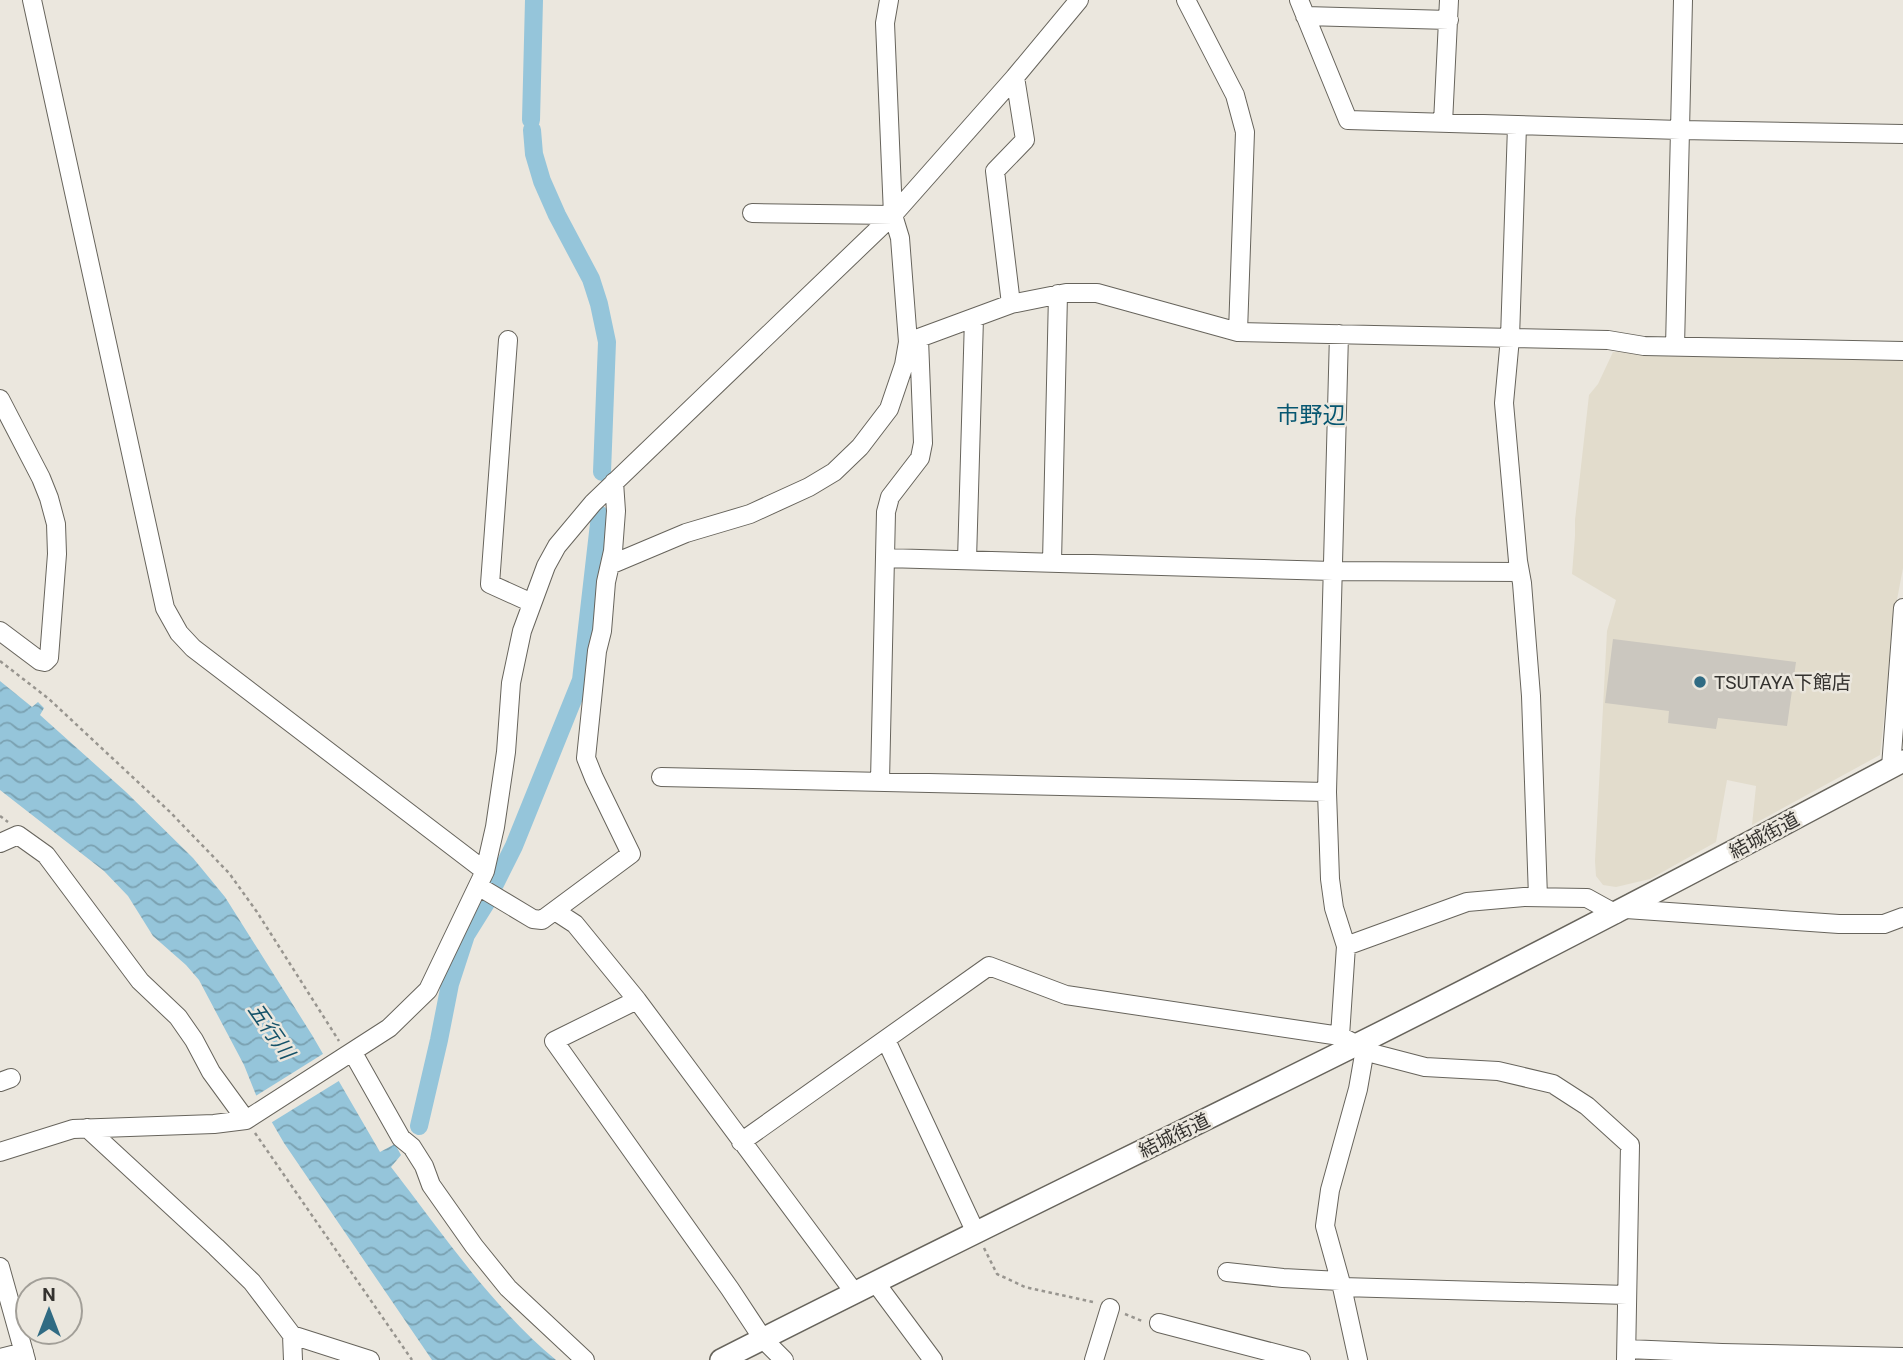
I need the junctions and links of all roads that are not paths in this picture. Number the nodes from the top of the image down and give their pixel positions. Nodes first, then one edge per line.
1 (32, 0) edge
2 (889, 0) edge
3 (1079, 0) edge
4 (1186, 0) edge
5 (1449, 0) edge
6 (1683, 0) edge
7 (1302, 8) edge
8 (1448, 20) junction
9 (1015, 77) junction
10 (1443, 123) junction
11 (1517, 126) junction
12 (1680, 130) junction
13 (1903, 134) edge
14 (752, 213) dead end
15 (893, 215) junction
16 (1058, 294) junction
17 (1011, 304) junction
18 (974, 318) junction
19 (1238, 332) junction
20 (1339, 334) junction
21 (1510, 338) junction
22 (508, 340) dead end
23 (914, 340) junction
24 (1675, 347) junction
25 (1903, 351) edge
26 (0, 399) edge
27 (614, 482) junction
28 (885, 558) junction
29 (967, 560) junction
30 (1052, 562) junction
31 (610, 565) junction
32 (1333, 571) junction
33 (1520, 572) junction
34 (532, 603) junction
35 (1903, 608) edge
36 (0, 631) edge
37 (1897, 764) edge
38 (661, 777) dead end
39 (880, 781) junction
40 (1327, 792) junction
41 (0, 843) edge
42 (482, 879) junction
43 (1538, 897) junction
44 (555, 911) junction
45 (1621, 911) junction
46 (1903, 917) edge
47 (1346, 946) junction
48 (636, 1000) junction
49 (886, 1040) junction
50 (1354, 1044) junction
51 (348, 1056) junction
52 (249, 1118) junction
53 (87, 1128) junction
54 (741, 1142) junction
55 (0, 1152) edge
56 (976, 1233) junction
57 (0, 1267) edge
58 (1227, 1272) dead end
59 (875, 1282) junction
60 (1341, 1284) junction
61 (854, 1292) junction
62 (1627, 1295) junction
63 (1110, 1308) road end
64 (1162, 1323) road end
65 (292, 1335) junction
66 (763, 1339) junction
67 (1627, 1354) edge
68 (25, 1356) edge
69 (1728, 1357) edge
70 (1903, 1357) edge
71 (0, 1358) edge
72 (293, 1360) edge
73 (370, 1360) edge
74 (585, 1360) edge
75 (721, 1360) edge
76 (784, 1360) edge
77 (933, 1360) edge
78 (1094, 1360) edge
79 (1301, 1360) edge
80 (1357, 1360) edge

1 - 42 street
2 - 15 street
3 - 9 street
4 - 19 street
5 - 8 street
6 - 12 street
7 - 8 street
7 - 10 street
8 - 10 street
9 - 15 street
9 - 17 street
10 - 11 street
11 - 12 street
11 - 21 street
12 - 13 street
12 - 24 street
14 - 15 street
15 - 23 street
15 - 27 street
16 - 17 street
16 - 19 street
16 - 30 street
17 - 18 street
18 - 23 street
18 - 29 street
19 - 20 street
20 - 21 street
20 - 32 street
21 - 24 street
21 - 33 street
22 - 34 street
23 - 28 street
23 - 31 street
24 - 25 street
26 - 36 street
27 - 31 street
27 - 34 street
28 - 29 street
28 - 39 street
29 - 30 street
30 - 32 street
31 - 44 street
32 - 33 street
32 - 40 street
33 - 43 street
34 - 42 street
35 - 37 street
37 - 45 main road, 結城街道
38 - 39 street
39 - 40 street
40 - 47 street
41 - 52 street
42 - 44 street
42 - 51 street
43 - 45 street
43 - 47 street
44 - 48 street
45 - 46 street
45 - 50 main road, 結城街道
47 - 50 street
48 - 54 street
48 - 66 street
49 - 50 street
49 - 54 street
49 - 56 street
50 - 56 main road, 結城街道
50 - 60 street
50 - 62 street
51 - 52 street
51 - 74 street
52 - 53 street
53 - 55 street
53 - 65 street
54 - 61 street
56 - 59 main road, 結城街道
57 - 68 street
58 - 60 street
59 - 61 main road, 結城街道
59 - 77 street
60 - 62 street
60 - 80 street
61 - 66 main road, 結城街道
62 - 67 street
63 - 78 street
64 - 79 street
65 - 72 street
65 - 73 street
66 - 75 main road, 結城街道
66 - 76 street
67 - 69 street
68 - 71 street
69 - 70 street

